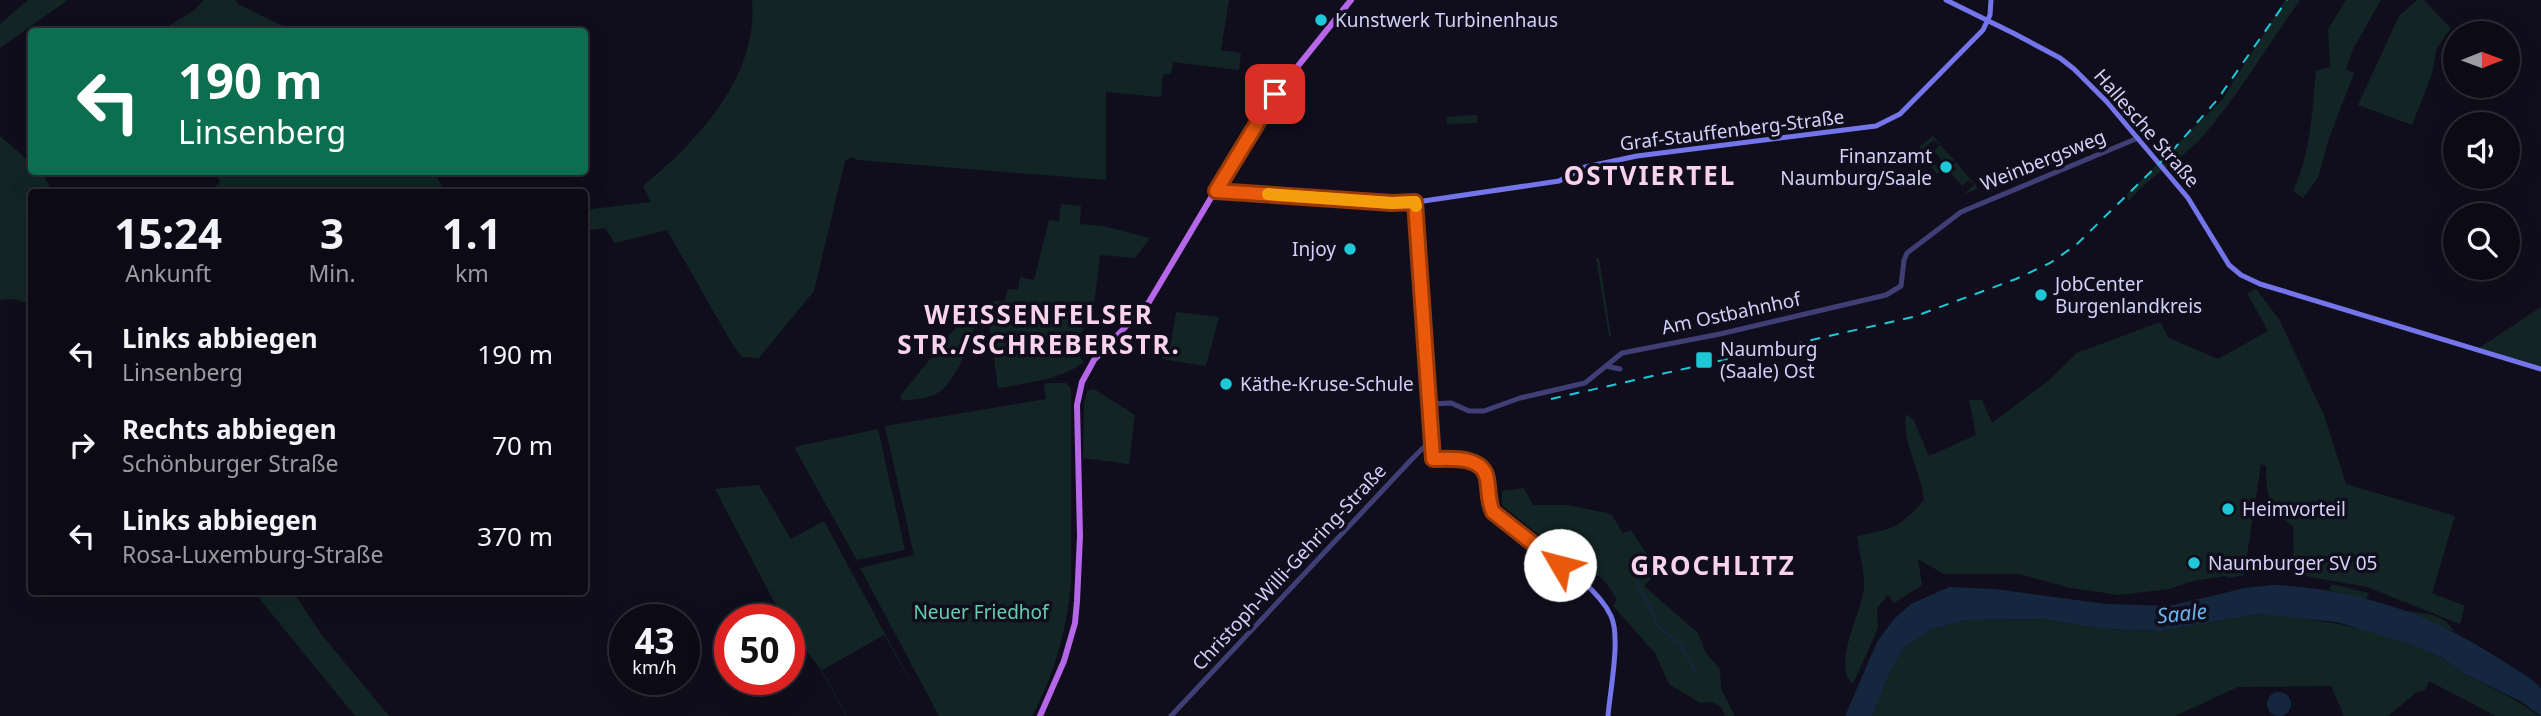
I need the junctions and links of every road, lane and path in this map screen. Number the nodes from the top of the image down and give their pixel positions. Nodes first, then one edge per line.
1 (1351, 0) edge
2 (1946, 0) edge
3 (1991, 0) edge
4 (1989, 20) junction
5 (2138, 138) junction
6 (1216, 191) junction
7 (1415, 202) junction
8 (1851, 303) joint
9 (1606, 366) junction
10 (1620, 369) dead end
11 (2541, 369) edge
12 (1429, 404) junction
13 (1432, 444) junction
14 (1040, 716) edge
15 (1171, 716) edge
16 (1608, 716) edge

1 - 6 main road
2 - 4 main road, Hallesche Straße
3 - 4 main road
4 - 5 main road, Hallesche Straße
4 - 7 main road, Graf-Stauffenberg-Straße
5 - 8 street, Weinbergsweg
5 - 11 main road, Hallesche Straße
6 - 7 main road, Graf-Stauffenberg-Straße
6 - 14 main road
7 - 12 main road
8 - 9 street, Am Ostbahnhof
9 - 10 street
9 - 12 street
12 - 13 main road
13 - 15 street, Christoph-Willi-Gehring-Straße
13 - 16 main road

